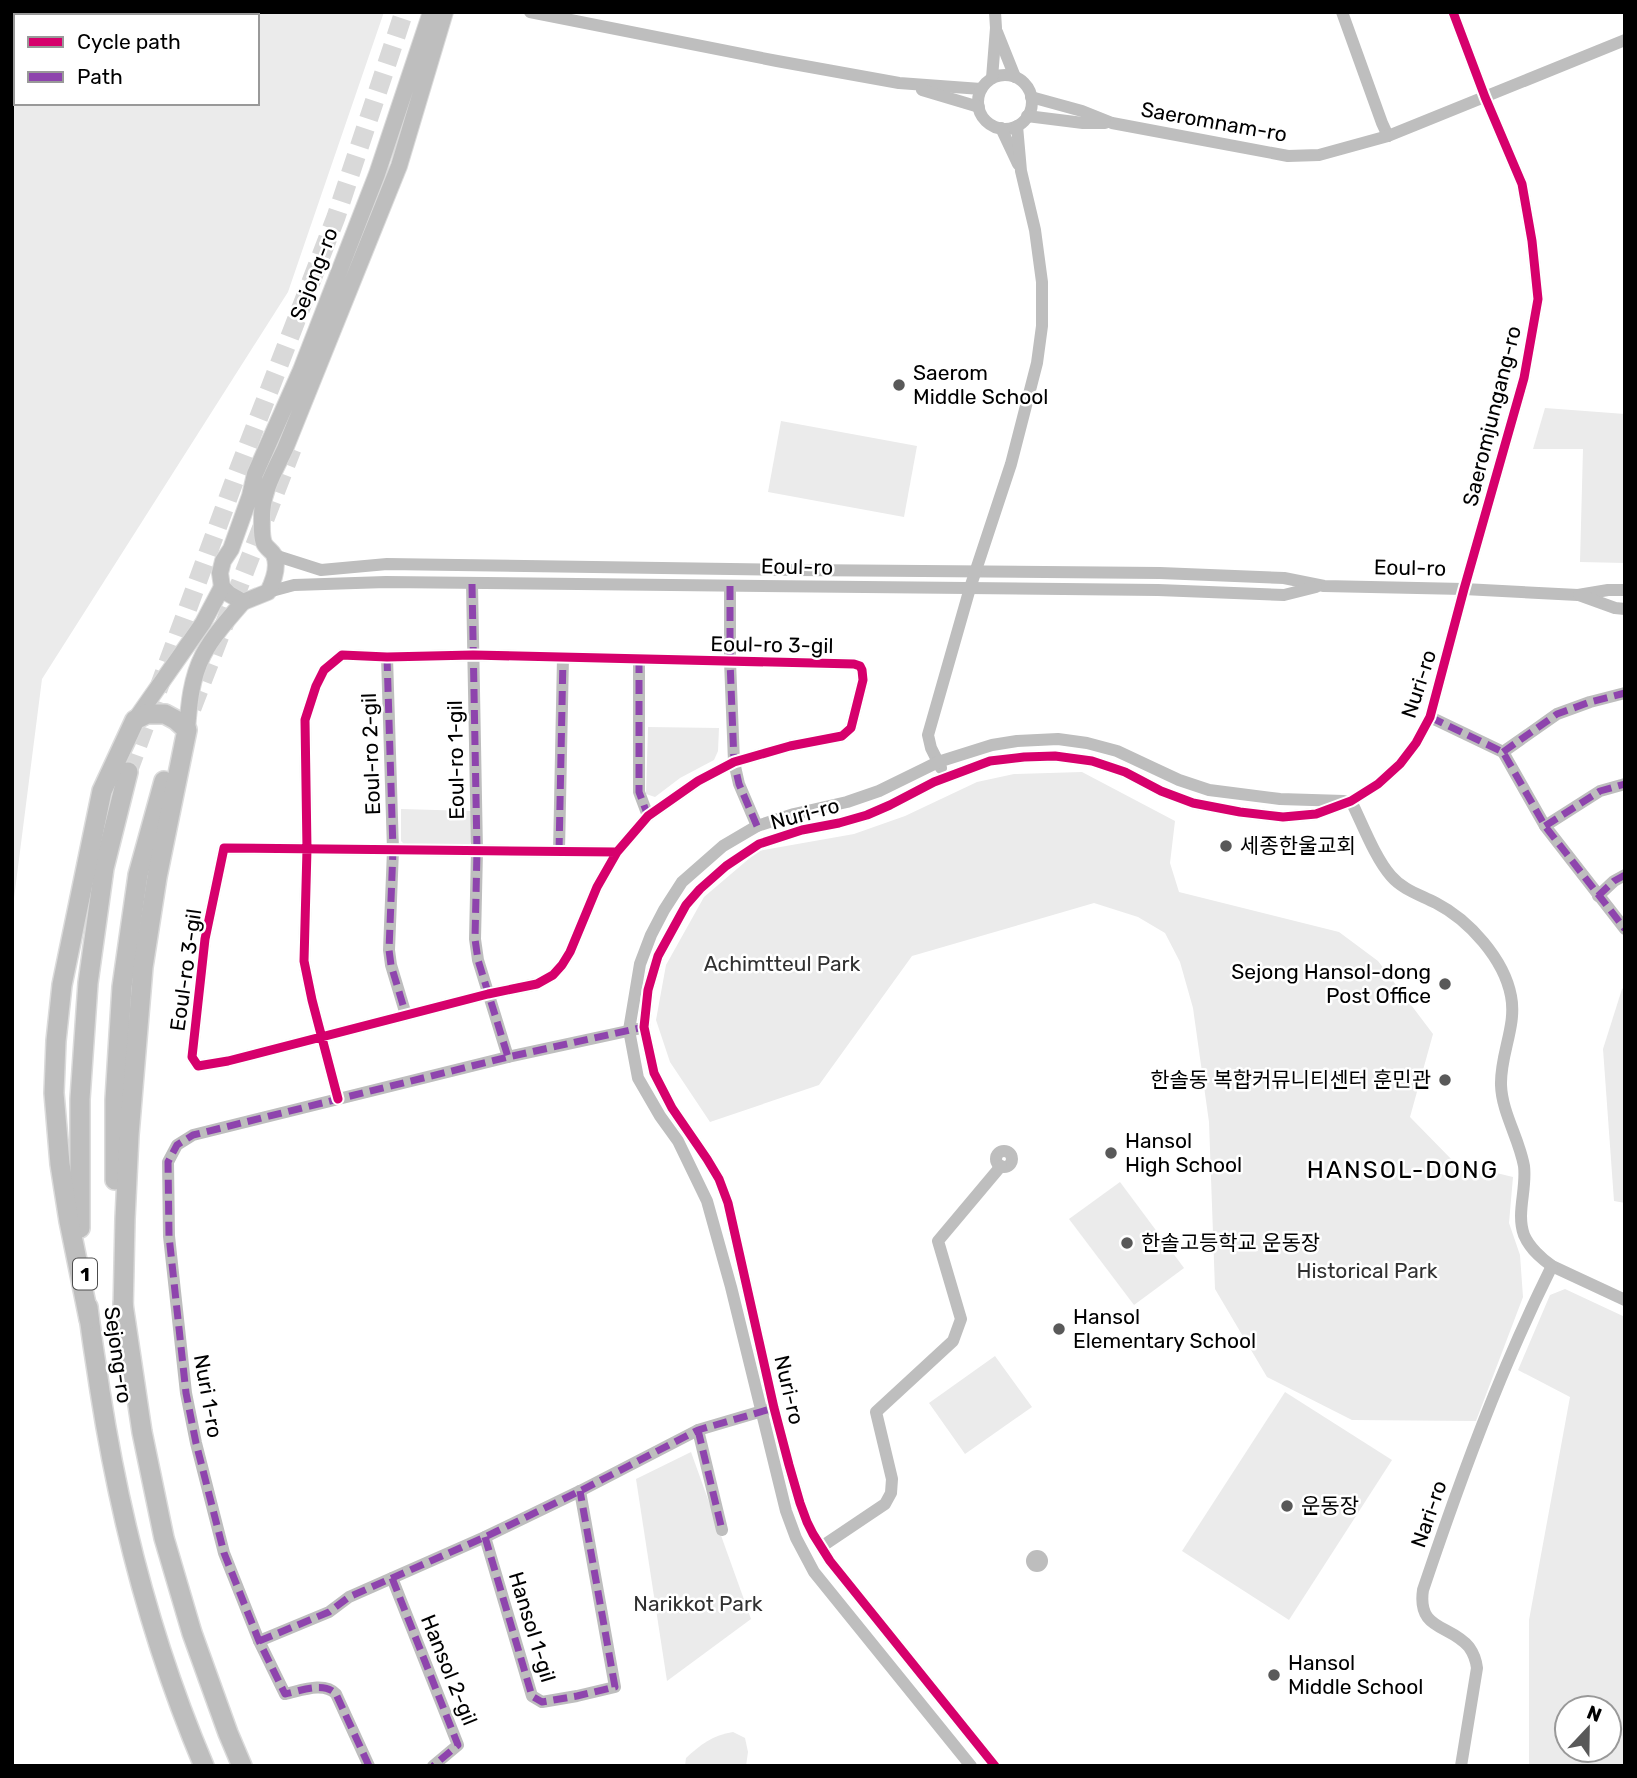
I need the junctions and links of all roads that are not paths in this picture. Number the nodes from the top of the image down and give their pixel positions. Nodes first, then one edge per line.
1 (431, 12) edge
2 (445, 12) edge
3 (530, 12) edge
4 (995, 12) edge
5 (1342, 12) edge
6 (1453, 12) edge
7 (996, 29) junction
8 (1625, 40) edge
9 (1014, 77) junction
10 (992, 78) junction
11 (899, 83) junction
12 (981, 89) junction
13 (1031, 97) junction
14 (1485, 97) junction
15 (979, 107) junction
16 (1027, 116) junction
17 (1112, 123) junction
18 (1017, 126) junction
19 (1001, 128) junction
20 (1388, 136) junction
21 (1021, 171) junction
22 (231, 549) junction
23 (269, 550) junction
24 (976, 570) junction
25 (472, 584) junction
26 (730, 586) junction
27 (1324, 586) junction
28 (222, 587) junction
29 (970, 588) junction
30 (1464, 589) junction
31 (1625, 590) edge
32 (268, 592) junction
33 (1578, 595) junction
34 (243, 602) junction
35 (1625, 608) edge
36 (473, 655) junction
37 (387, 657) junction
38 (563, 657) junction
39 (639, 659) junction
40 (730, 662) junction
41 (1625, 693) edge
42 (1430, 717) junction
43 (135, 720) junction
44 (187, 730) junction
45 (1503, 752) junction
46 (734, 762) junction
47 (938, 762) junction
48 (128, 772) tunnel mouth
49 (947, 777) junction
50 (164, 781) dead end
51 (1625, 784) edge
52 (1352, 801) junction
53 (648, 816) junction
54 (757, 826) junction
55 (1545, 826) junction
56 (307, 849) junction
57 (393, 850) junction
58 (477, 851) junction
59 (559, 852) junction
60 (617, 852) junction
61 (1625, 875) edge
62 (1598, 896) junction
63 (1625, 929) edge
64 (488, 994) junction
65 (406, 1015) junction
66 (644, 1027) junction
67 (629, 1030) junction
68 (322, 1037) junction
69 (508, 1056) junction
70 (338, 1099) junction
71 (1001, 1166) dead end
72 (1552, 1266) junction
73 (1625, 1300) edge
74 (124, 1314) junction
75 (89, 1319) junction
76 (774, 1408) junction
77 (761, 1412) junction
78 (698, 1430) junction
79 (580, 1491) junction
80 (722, 1530) dead end
81 (485, 1537) junction
82 (821, 1548) junction
83 (392, 1578) junction
84 (258, 1642) junction
85 (204, 1766) edge
86 (242, 1766) edge
87 (369, 1766) edge
88 (433, 1766) edge
89 (971, 1766) edge
90 (995, 1766) edge
91 (1461, 1766) edge

1 - 22 main road, Sejong-ro
2 - 23 main road, Sejong-ro
3 - 11 street
4 - 7 street
5 - 20 street
6 - 14 street, Saeromjungang-ro
7 - 9 street
7 - 10 street
8 - 14 street, Saeromnam-ro
9 - 10 street
9 - 13 street
10 - 12 street
11 - 12 street
11 - 15 street
12 - 15 street
13 - 16 street
13 - 17 street, Saeromnam-ro
14 - 20 street, Saeromnam-ro
14 - 30 street, Saeromjungang-ro
15 - 19 street
16 - 17 street, Saeromnam-ro
16 - 18 street
17 - 20 street, Saeromnam-ro
18 - 19 street
18 - 21 street
19 - 21 street
21 - 24 street
22 - 23 main road
22 - 28 main road, Sejong-ro
23 - 24 street, Eoul-ro
23 - 32 main road, Sejong-ro
24 - 27 street, Eoul-ro
24 - 29 street
25 - 26 street, Eoul-ro
25 - 32 street, Eoul-ro
25 - 36 street, Eoul-ro 1-gil
26 - 29 street, Eoul-ro
26 - 40 street
27 - 29 street, Eoul-ro
27 - 30 street, Eoul-ro
28 - 34 main road
28 - 43 main road, Sejong-ro
29 - 47 street
30 - 33 street, Eoul-ro
30 - 42 street, Nuri-ro
31 - 33 street, Eoul-ro
32 - 34 main road
33 - 35 street, Eoul-ro
34 - 44 main road
36 - 37 street
36 - 38 street, Eoul-ro 3-gil
36 - 58 street, Eoul-ro 1-gil
37 - 56 street
37 - 57 street, Eoul-ro 2-gil
38 - 39 street, Eoul-ro 3-gil
38 - 59 street
39 - 40 street, Eoul-ro 3-gil
39 - 53 street
40 - 46 street, Eoul-ro 3-gil
40 - 46 street, Eoul-ro 3-gil
41 - 45 street
42 - 45 street
42 - 52 street, Nuri-ro
43 - 44 highway
43 - 75 highway
44 - 74 highway
45 - 55 street
46 - 53 street, Eoul-ro 3-gil
46 - 54 street
47 - 49 street
47 - 52 street, Nuri-ro
47 - 54 street, Nuri-ro
48 - 75 highway, Sejong-ro / 1
49 - 52 street, Nuri-ro
49 - 66 street, Nuri-ro
50 - 74 highway, Sejong-ro / 1
51 - 55 street
52 - 72 street
53 - 60 street, Eoul-ro 3-gil
54 - 67 street, Nuri-ro
55 - 62 street
56 - 57 street, Eoul-ro 3-gil
56 - 68 street
56 - 68 street, Eoul-ro 3-gil
57 - 58 street, Eoul-ro 3-gil
57 - 65 street, Eoul-ro 2-gil
58 - 59 street, Eoul-ro 3-gil
58 - 64 street, Eoul-ro 1-gil
59 - 60 street, Eoul-ro 3-gil
60 - 64 street, Eoul-ro 3-gil
61 - 62 street
62 - 63 street
64 - 65 street, Eoul-ro 3-gil
64 - 69 street, Eoul-ro 1-gil
65 - 68 street, Eoul-ro 3-gil
66 - 67 street, Nuri 1-ro
66 - 76 street, Nuri-ro
67 - 69 street, Nuri 1-ro
67 - 77 street, Nuri-ro
68 - 70 street
69 - 70 street, Nuri 1-ro
70 - 84 street, Nuri 1-ro
71 - 82 street
72 - 73 street
72 - 91 street, Nari-ro
74 - 86 highway, Sejong-ro / 1
75 - 85 highway, Sejong-ro / 1
76 - 77 street
76 - 82 street, Nuri-ro
77 - 78 street
77 - 89 street, Nuri-ro
78 - 79 street
78 - 80 street
79 - 81 street
79 - 81 street, Hansol 1-gil
81 - 83 street
82 - 90 street, Nuri-ro
83 - 84 street
83 - 88 street, Hansol 2-gil
84 - 87 street

